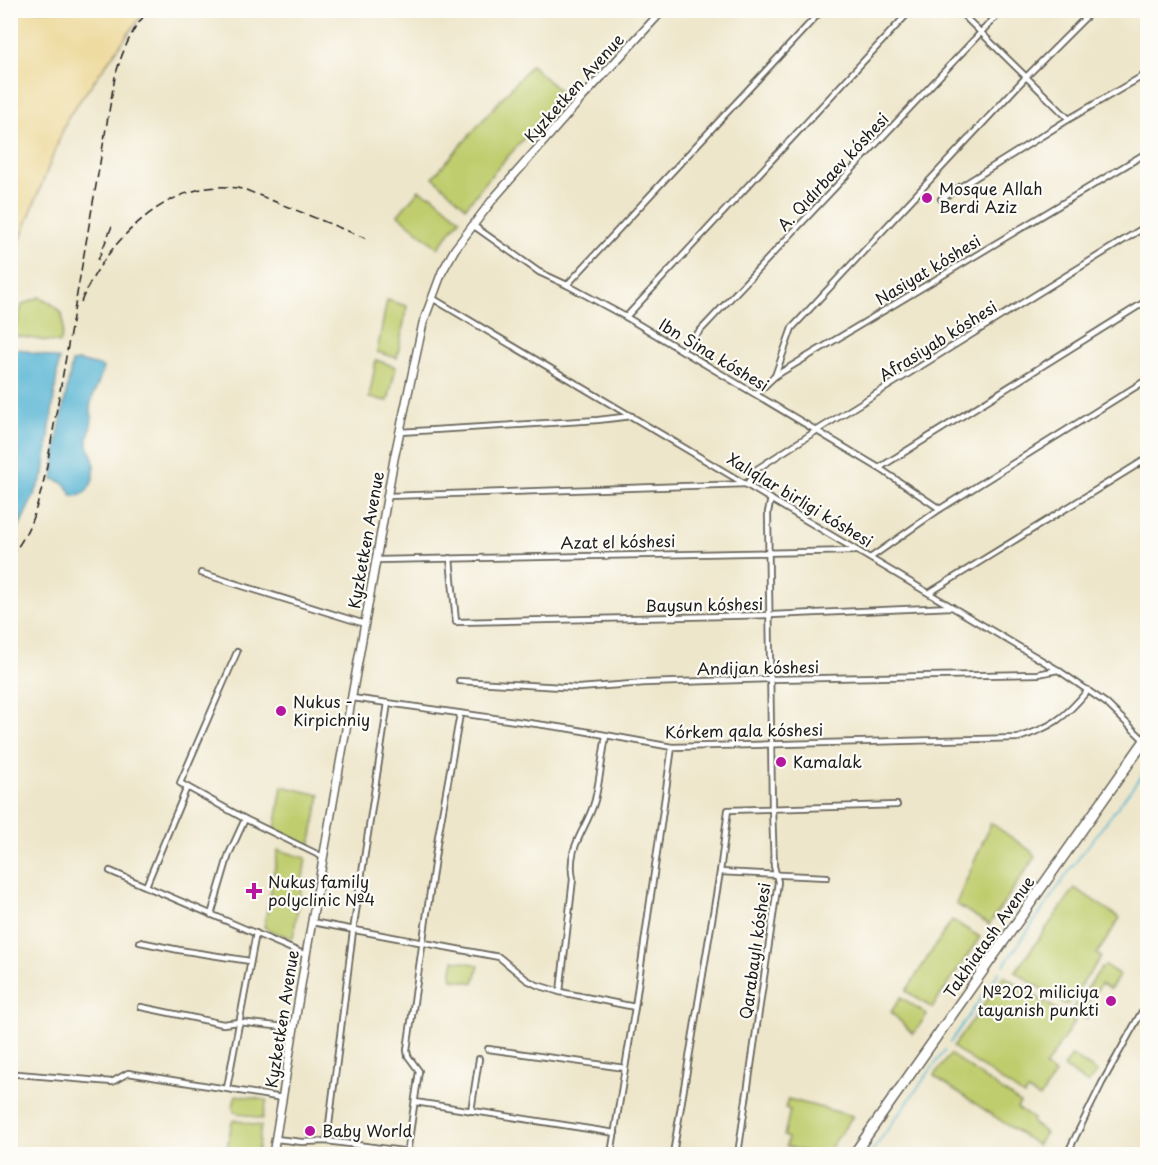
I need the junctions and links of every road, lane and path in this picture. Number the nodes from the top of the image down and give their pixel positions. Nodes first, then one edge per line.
1 (663, 10) edge
2 (822, 10) edge
3 (911, 10) edge
4 (958, 10) edge
5 (1002, 10) edge
6 (1093, 10) edge
7 (981, 33) junction
8 (1148, 73) edge
9 (1026, 77) junction
10 (1069, 118) junction
11 (1148, 152) edge
12 (941, 199) dead end
13 (1148, 225) edge
14 (474, 226) junction
15 (567, 285) junction
16 (432, 297) junction
17 (1148, 300) edge
18 (626, 317) junction
19 (682, 351) junction
20 (775, 376) junction
21 (1148, 379) edge
22 (756, 394) junction
23 (632, 416) junction
24 (816, 431) junction
25 (400, 432) junction
26 (1148, 458) edge
27 (879, 468) junction
28 (747, 484) junction
29 (388, 496) junction
30 (771, 499) junction
31 (940, 508) junction
32 (769, 551) junction
33 (859, 551) junction
34 (450, 558) junction
35 (870, 558) junction
36 (376, 560) junction
37 (201, 573) dead end
38 (929, 593) junction
39 (952, 607) junction
40 (771, 615) junction
41 (365, 624) junction
42 (237, 652) dead end
43 (1058, 670) junction
44 (772, 679) junction
45 (459, 681) dead end
46 (1088, 690) junction
47 (352, 698) junction
48 (388, 703) junction
49 (460, 714) junction
50 (606, 736) junction
51 (1145, 742) edge
52 (771, 744) junction
53 (672, 747) junction
54 (187, 787) junction
55 (897, 805) dead end
56 (772, 808) junction
57 (245, 819) junction
58 (323, 857) junction
59 (110, 871) dead end
60 (720, 872) junction
61 (777, 873) junction
62 (827, 877) dead end
63 (146, 886) junction
64 (212, 915) junction
65 (312, 922) junction
66 (353, 931) junction
67 (256, 933) junction
68 (140, 942) dead end
69 (423, 943) junction
70 (306, 954) junction
71 (250, 961) junction
72 (560, 992) junction
73 (141, 1007) dead end
74 (635, 1007) junction
75 (1141, 1013) dead end
76 (239, 1022) junction
77 (294, 1028) junction
78 (488, 1049) dead end
79 (479, 1059) dead end
80 (625, 1068) junction
81 (18, 1074) dead end
82 (227, 1088) junction
83 (283, 1098) junction
84 (415, 1102) junction
85 (471, 1111) junction
86 (615, 1133) junction
87 (276, 1139) junction
88 (327, 1141) junction
89 (1148, 1144) edge
90 (407, 1153) edge
91 (273, 1155) edge
92 (425, 1155) edge
93 (611, 1155) edge
94 (673, 1155) edge
95 (738, 1155) edge
96 (854, 1155) edge
97 (1067, 1155) edge
98 (1142, 1155) edge

1 - 14 street, Kyzketken Avenue
2 - 15 street
3 - 18 street
4 - 7 street
5 - 7 street, A. Qıdırbaev kóshesi
6 - 9 street
7 - 9 street
7 - 19 street, A. Qıdırbaev kóshesi
8 - 10 street
9 - 10 street
9 - 20 street
10 - 12 street
11 - 20 street, Nasiyat kóshesi
13 - 24 street, Afrasiyab kóshesi
14 - 15 street, Ibn Sina kóshesi
14 - 16 street, Kyzketken Avenue
15 - 18 street, Ibn Sina kóshesi
16 - 23 street, Xalıqlar birligi kóshesi
16 - 25 street, Kyzketken Avenue
17 - 27 street
18 - 19 street, Ibn Sina kóshesi
19 - 22 street, Ibn Sina kóshesi
20 - 22 street, Nasiyat kóshesi
21 - 31 street
22 - 24 street, Ibn Sina kóshesi
23 - 25 street
23 - 28 street, Xalıqlar birligi kóshesi
24 - 27 street, Ibn Sina kóshesi
24 - 28 street, Afrasiyab kóshesi
25 - 29 street, Kyzketken Avenue
26 - 38 street
27 - 31 street, Ibn Sina kóshesi
28 - 29 street
28 - 30 street, Xalıqlar birligi kóshesi
29 - 36 street, Kyzketken Avenue
30 - 32 street, Qarabaylı kóshesi
30 - 33 street, Xalıqlar birligi kóshesi
31 - 35 street
32 - 33 street, Azat el kóshesi
32 - 34 street, Azat el kóshesi
32 - 40 street, Qarabaylı kóshesi
33 - 35 street, Xalıqlar birligi kóshesi
34 - 36 street, Azat el kóshesi
34 - 40 street, Baysun kóshesi
35 - 38 street, Xalıqlar birligi kóshesi
36 - 41 street, Kyzketken Avenue
37 - 41 street
38 - 39 street, Xalıqlar birligi kóshesi
39 - 40 street, Baysun kóshesi
39 - 43 street, Xalıqlar birligi kóshesi
40 - 44 street, Qarabaylı kóshesi
41 - 47 street, Kyzketken Avenue
42 - 54 street
43 - 44 street, Andijan kóshesi
43 - 46 street, Xalıqlar birligi kóshesi
44 - 45 street, Andijan kóshesi
44 - 52 street, Qarabaylı kóshesi
46 - 51 street, Xalıqlar birligi kóshesi
46 - 52 street, Kórkem qala kóshesi
47 - 48 street, Kórkem qala kóshesi
47 - 58 street, Kyzketken Avenue
48 - 49 street, Kórkem qala kóshesi
48 - 66 street
49 - 50 street, Kórkem qala kóshesi
49 - 69 street
50 - 53 street, Kórkem qala kóshesi
50 - 72 street
51 - 96 highway, Takhiatash Avenue
52 - 53 street, Kórkem qala kóshesi
52 - 56 street, Qarabaylı kóshesi
53 - 74 street
54 - 57 street
54 - 63 street
55 - 56 street
56 - 60 street
56 - 61 street, Qarabaylı kóshesi
57 - 58 street
57 - 64 street
58 - 65 street, Kyzketken Avenue
59 - 63 street
60 - 61 street
60 - 94 street
61 - 62 street
61 - 95 street, Qarabaylı kóshesi
63 - 64 street
64 - 67 street
65 - 66 street
65 - 70 street, Kyzketken Avenue
66 - 69 street
66 - 88 street
67 - 70 street
67 - 71 street
68 - 71 street
69 - 72 street
69 - 84 street
70 - 77 street, Kyzketken Avenue
71 - 76 street
72 - 74 street
73 - 76 street
74 - 80 street
75 - 97 street
76 - 77 street
76 - 82 street
77 - 83 street, Kyzketken Avenue
78 - 80 street
79 - 85 street
80 - 86 street
81 - 82 street
82 - 83 street
83 - 87 street, Kyzketken Avenue
84 - 85 street
84 - 90 street
85 - 86 street
86 - 93 street
87 - 88 street
87 - 91 street, Kyzketken Avenue
88 - 90 street
89 - 98 street
90 - 92 street

